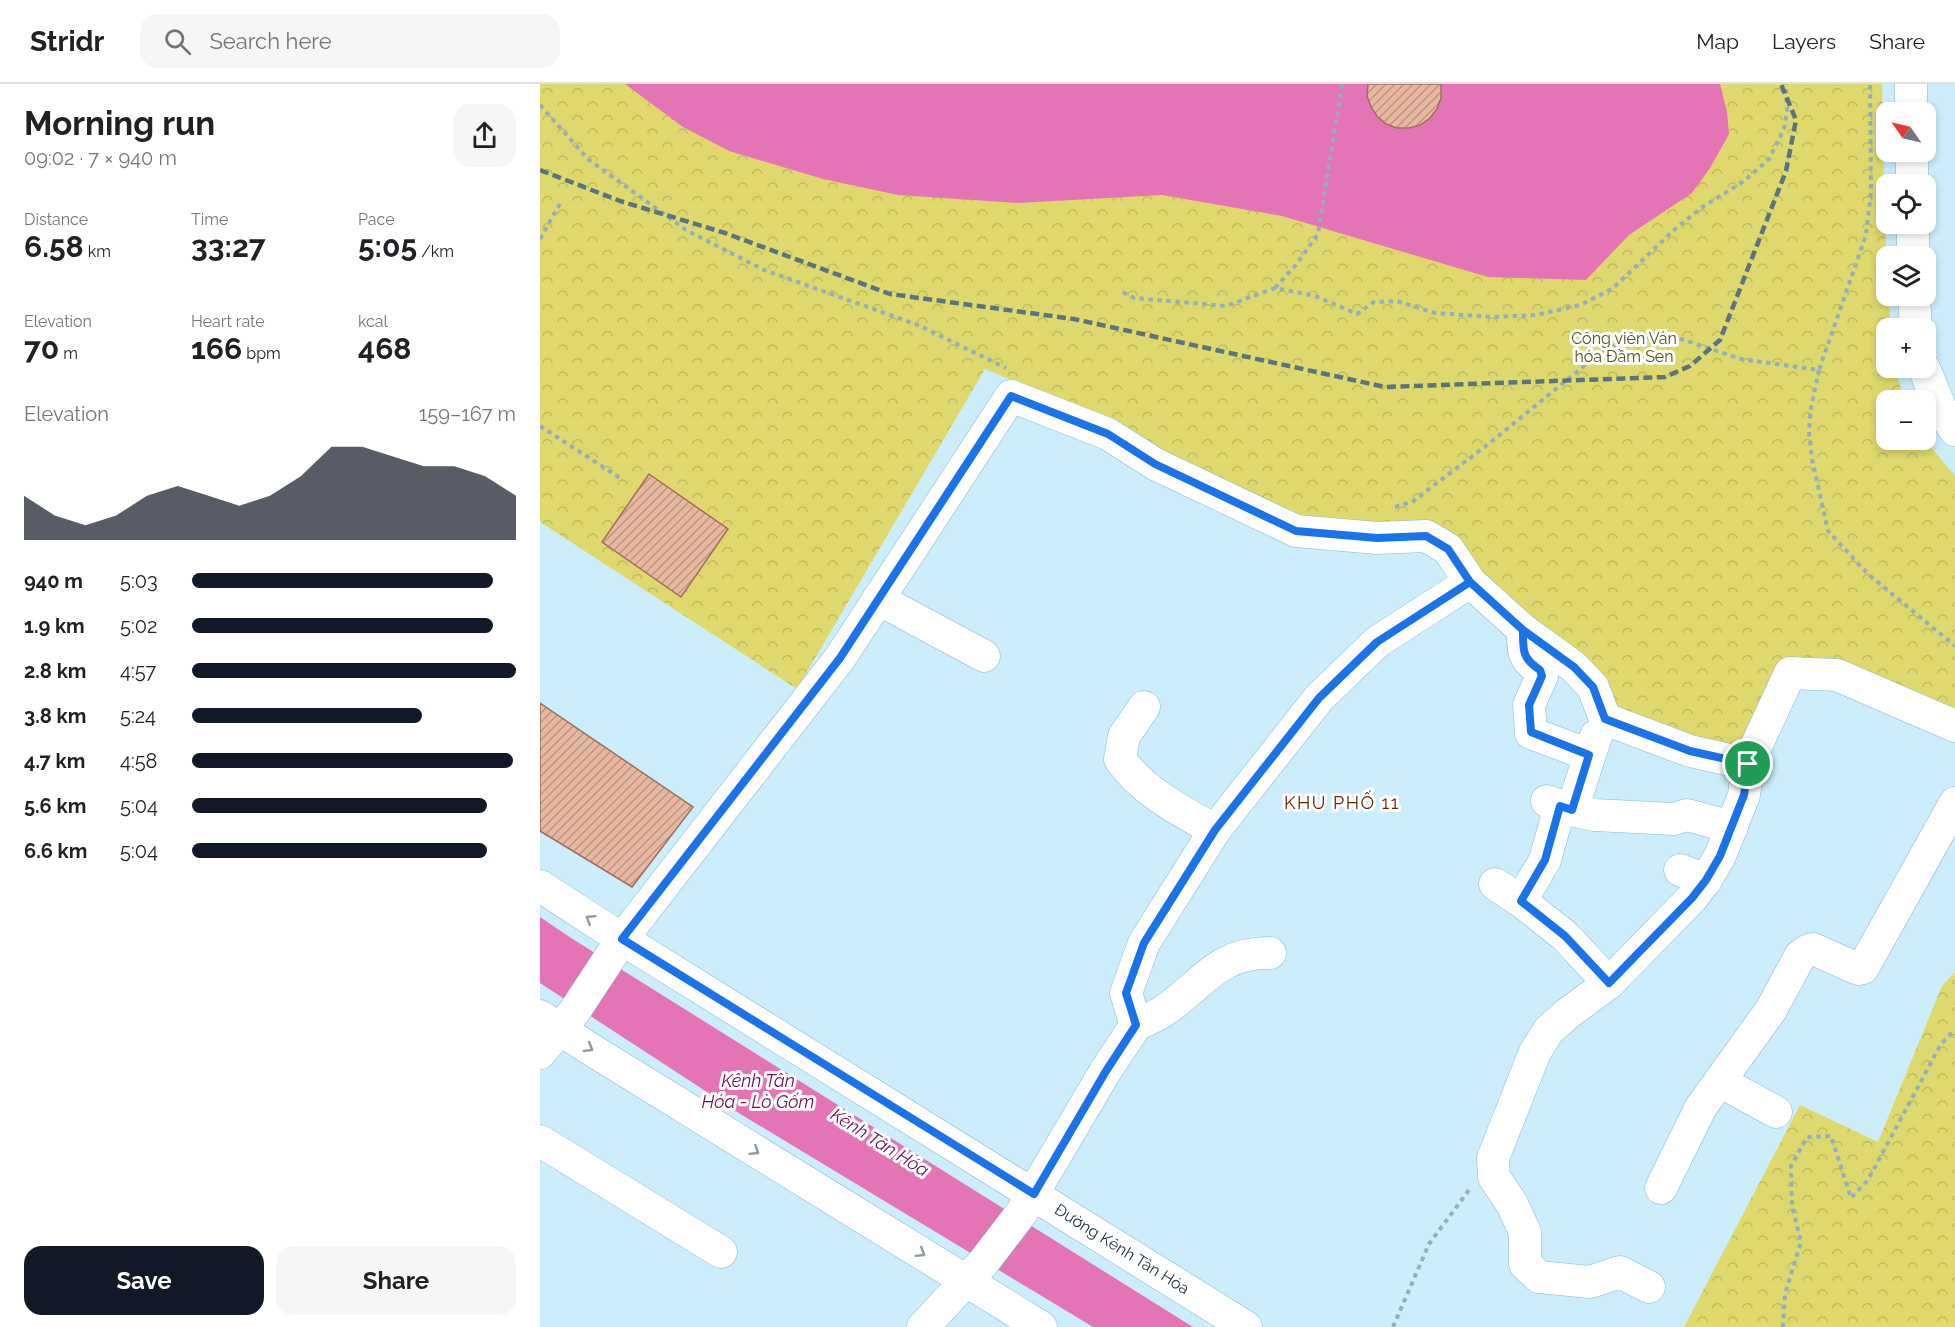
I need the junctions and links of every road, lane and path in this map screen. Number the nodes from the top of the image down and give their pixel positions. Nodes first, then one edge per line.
1 (1342, 84) edge
2 (1786, 84) edge
3 (1870, 84) edge
4 (1911, 84) edge
5 (1911, 102) edge
6 (540, 105) edge
7 (561, 202) dead end
8 (540, 239) edge
9 (1275, 288) junction
10 (1123, 292) dead end
11 (1010, 370) dead end
12 (1818, 370) junction
13 (1928, 378) edge
14 (540, 426) edge
15 (1955, 430) edge
16 (620, 478) dead end
17 (1392, 508) dead end
18 (1470, 582) junction
19 (878, 599) junction
20 (1523, 630) junction
21 (1955, 646) edge
22 (984, 656) dead end
23 (1144, 707) dead end
24 (1605, 719) junction
25 (1955, 726) edge
26 (1589, 755) junction
27 (1748, 764) junction
28 (1955, 803) edge
29 (1560, 806) junction
30 (1732, 827) junction
31 (1215, 830) junction
32 (540, 886) edge
33 (616, 948) junction
34 (1270, 952) dead end
35 (1609, 983) junction
36 (558, 1019) edge
37 (1136, 1025) junction
38 (1955, 1030) edge
39 (540, 1053) edge
40 (1721, 1082) junction
41 (1776, 1112) dead end
42 (540, 1141) edge
43 (1493, 1158) junction
44 (1660, 1188) dead end
45 (1028, 1203) junction
46 (721, 1252) dead end
47 (975, 1272) junction
48 (1649, 1287) dead end
49 (923, 1327) edge
50 (1041, 1327) edge
51 (1246, 1327) edge
52 (1393, 1327) edge
53 (1783, 1327) edge

1 - 9 path
2 - 9 path
3 - 12 path
4 - 5 street
6 - 11 path
7 - 8 path
9 - 10 path
12 - 17 path
12 - 21 path
13 - 15 street
14 - 16 path
18 - 19 street
18 - 20 street
18 - 31 street
19 - 22 street
19 - 33 street
20 - 24 street
20 - 26 street
23 - 31 street
24 - 26 street
24 - 27 street
25 - 27 street
26 - 29 street
27 - 30 street
28 - 40 street
29 - 30 street
29 - 35 street
30 - 35 street
31 - 37 street
33 -> 32 street, Đường Kênh Tân Hóa
33 - 36 street
33 - 45 street, Đường Kênh Tân Hóa
34 - 37 street
35 - 43 street
36 - 39 street
36 -> 47 street
37 - 45 street
38 - 53 path
40 - 41 street
40 - 44 street
42 - 46 street
43 - 48 street
43 - 52 path
45 - 47 street
45 - 51 street, Đường Kênh Tân Hóa
47 - 49 street
47 - 50 street

